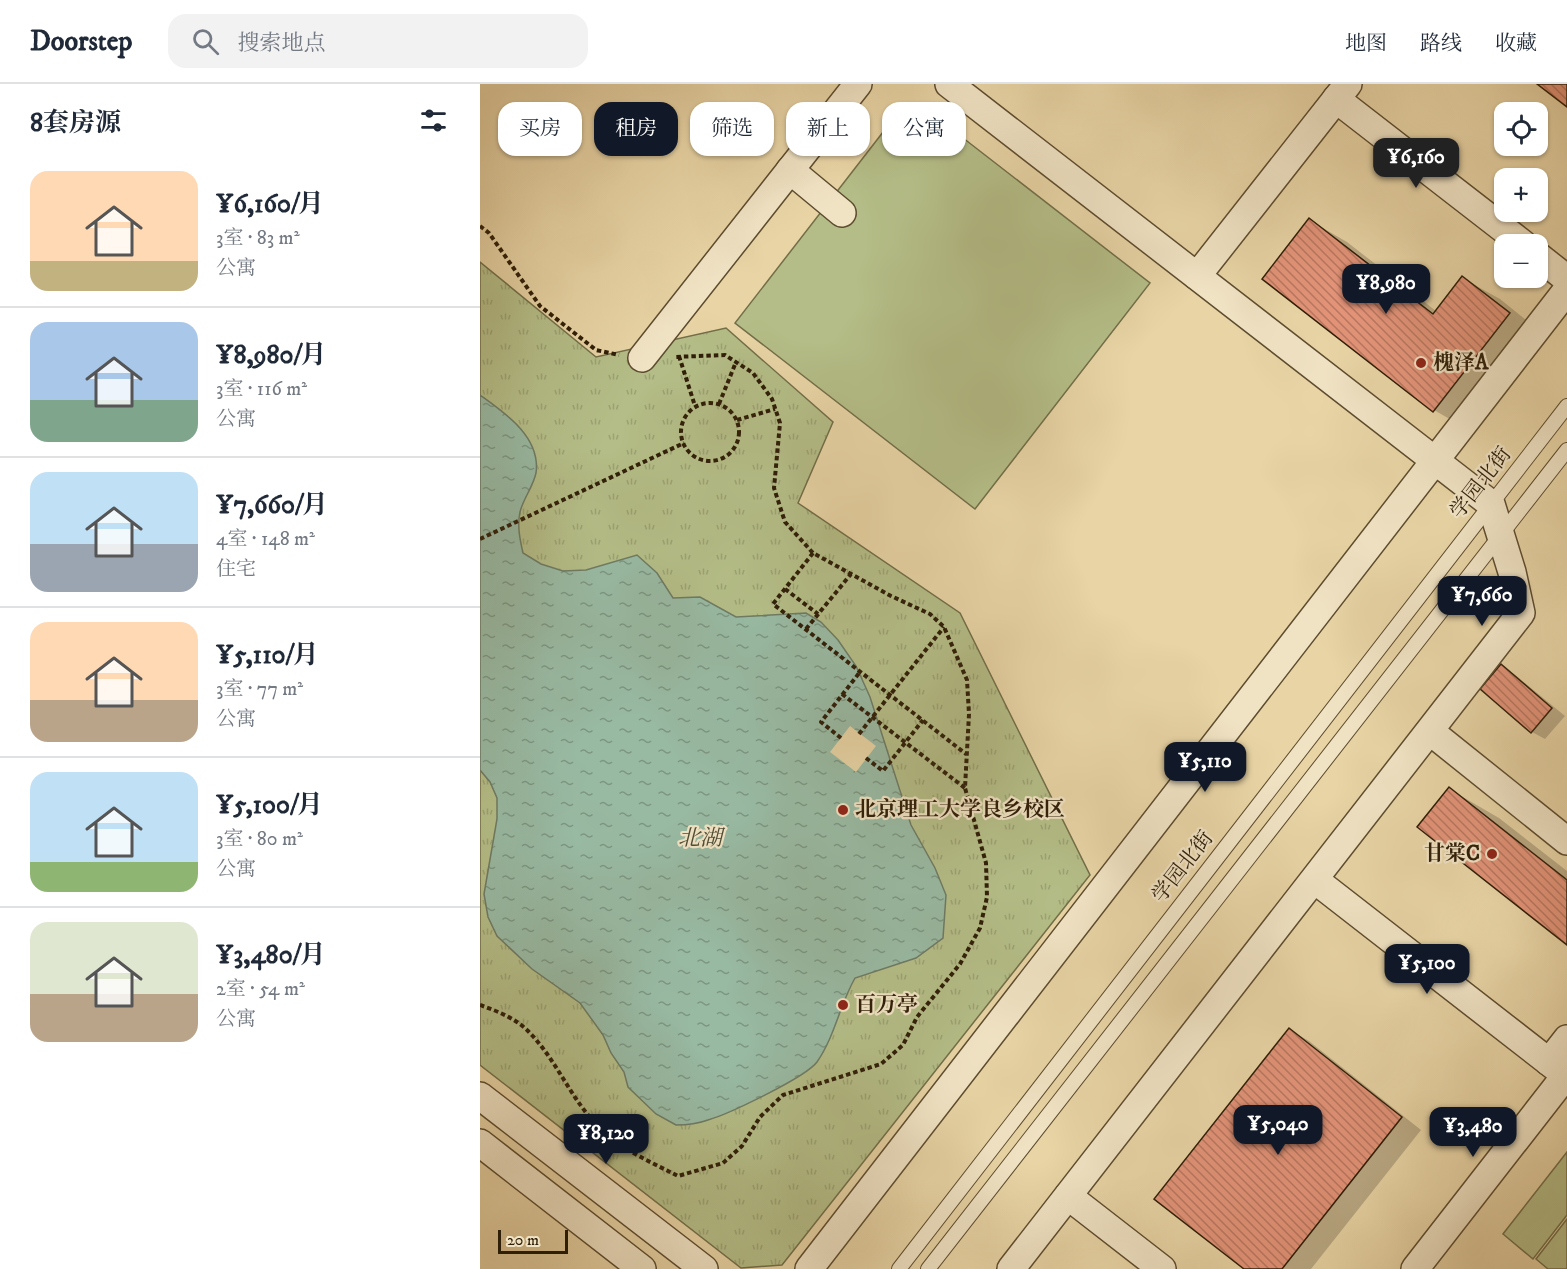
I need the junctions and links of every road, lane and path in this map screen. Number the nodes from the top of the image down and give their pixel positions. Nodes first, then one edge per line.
1 (858, 84) edge
2 (949, 84) edge
3 (1342, 92) edge
4 (790, 171) junction
5 (842, 213) dead end
6 (480, 225) edge
7 (1510, 234) edge
8 (1548, 264) edge
9 (1197, 276) junction
10 (1567, 279) edge
11 (1567, 290) edge
12 (668, 325) junction
13 (679, 357) junction
14 (642, 358) junction
15 (736, 362) junction
16 (718, 404) junction
17 (695, 406) junction
18 (1567, 406) edge
19 (775, 409) junction
20 (737, 420) junction
21 (684, 443) junction
22 (1567, 450) edge
23 (1434, 460) junction
24 (1491, 504) junction
25 (1500, 535) junction
26 (480, 539) edge
27 (813, 553) junction
28 (851, 574) junction
29 (785, 588) junction
30 (818, 614) junction
31 (944, 627) junction
32 (806, 629) junction
33 (860, 672) junction
34 (842, 694) junction
35 (889, 694) junction
36 (922, 720) junction
37 (1431, 732) junction
38 (859, 734) dead end
39 (841, 738) dead end
40 (906, 742) junction
41 (966, 754) junction
42 (866, 758) dead end
43 (965, 788) junction
44 (1567, 841) edge
45 (1315, 879) junction
46 (480, 1005) edge
47 (1567, 1039) edge
48 (1561, 1071) edge
49 (480, 1096) edge
50 (480, 1143) edge
51 (1068, 1196) junction
52 (642, 1269) edge
53 (704, 1269) edge
54 (808, 1269) edge
55 (899, 1269) edge
56 (928, 1269) edge
57 (1011, 1269) edge
58 (1162, 1269) edge
59 (1415, 1269) edge

1 - 4 street
2 - 9 street
3 - 7 street
3 - 9 street
4 - 5 street
4 - 12 street
6 - 14 path
8 - 10 street
9 - 23 street
11 - 23 street
12 - 13 path
12 - 14 street
13 - 14 path
13 - 15 path
13 - 17 path
15 - 16 path
15 - 19 path
16 - 17 path
16 - 20 path
17 - 21 path
18 - 24 lane, 学园北街
19 - 20 path
19 - 27 path
20 - 21 path
21 - 26 path
22 - 25 lane
23 - 24 street
23 - 54 street
24 - 25 street
24 - 55 lane, 学园北街
25 - 37 street
25 - 56 lane
27 - 28 path
27 - 29 path
28 - 30 path
28 - 31 path
29 - 30 path
29 - 32 path
30 - 32 path
31 - 35 path
31 - 41 path
32 - 33 path
33 - 34 path
33 - 35 path
34 - 39 path
34 - 40 path
35 - 36 path
35 - 38 path
36 - 40 path
36 - 41 path
37 - 44 street
37 - 45 street
40 - 42 path
40 - 43 path
41 - 43 path
43 - 46 path
45 - 48 street
45 - 51 street
47 - 48 street
48 - 59 street
49 - 53 street
50 - 52 street
51 - 57 street
51 - 58 street

